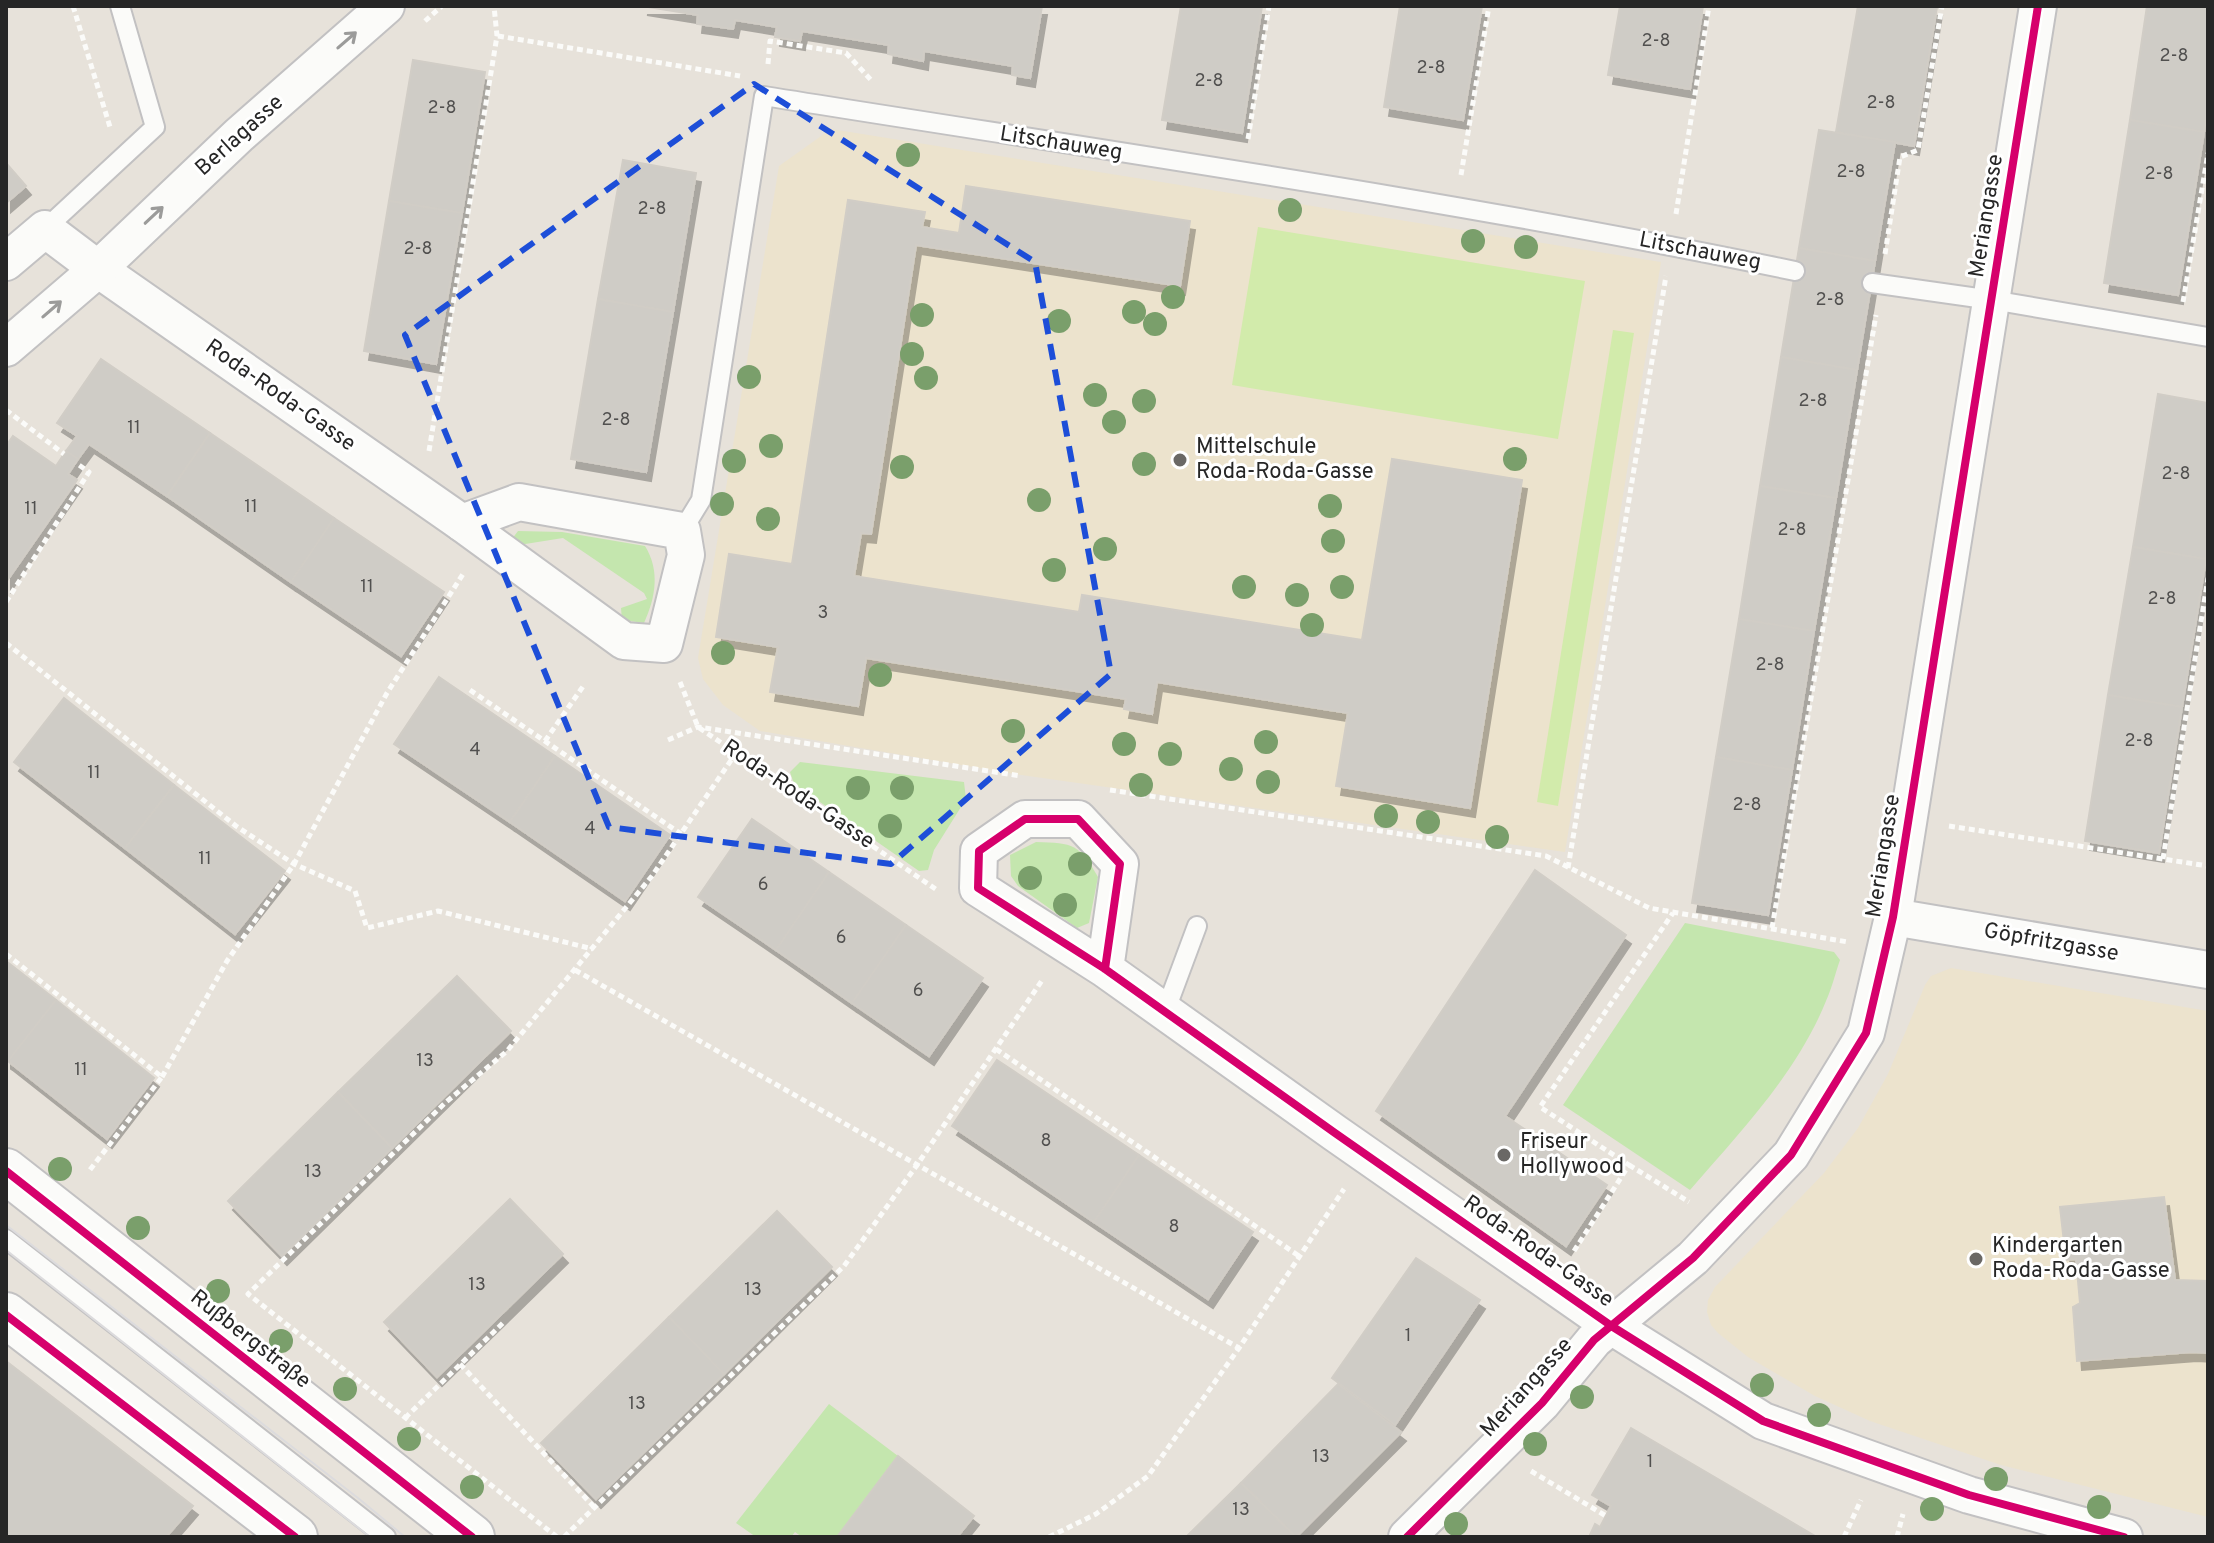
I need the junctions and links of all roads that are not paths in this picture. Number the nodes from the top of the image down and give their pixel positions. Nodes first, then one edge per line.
1 (120, 6) edge
2 (386, 6) edge
3 (2038, 6) edge
4 (45, 229) junction
5 (6, 262) edge
6 (98, 269) junction
7 (1795, 271) dead end
8 (1876, 284) road end
9 (1992, 300) junction
10 (2208, 337) edge
11 (6, 348) edge
12 (462, 523) junction
13 (682, 531) junction
14 (1197, 926) dead end
15 (1890, 933) junction
16 (1105, 969) junction
17 (2208, 970) edge
18 (1165, 1012) junction
19 (6, 1171) edge
20 (6, 1239) edge
21 (6, 1315) edge
22 (1613, 1327) junction
23 (295, 1537) edge
24 (386, 1537) edge
25 (472, 1537) edge
26 (1407, 1537) edge
27 (2124, 1537) edge

1 - 4 lane
6 -> 2 street, Berlagasse
3 - 9 street, Meriangasse
4 - 5 street
4 - 6 street
11 -> 6 street, Berlagasse
6 - 12 street, Roda-Roda-Gasse
7 - 13 lane, Litschauweg
8 - 9 lane
9 - 10 lane
9 - 15 street, Meriangasse
12 - 13 street
12 - 13 street, Roda-Roda-Gasse
14 - 18 lane
15 - 17 street, Göpfritzgasse
15 - 22 street, Meriangasse
16 - 16 street, Roda-Roda-Gasse
16 - 18 street, Roda-Roda-Gasse
18 - 22 street, Roda-Roda-Gasse
19 - 25 street, Rußbergstraße
20 - 24 lane
21 - 23 street
22 - 26 street, Meriangasse
22 - 27 street, Roda-Roda-Gasse

